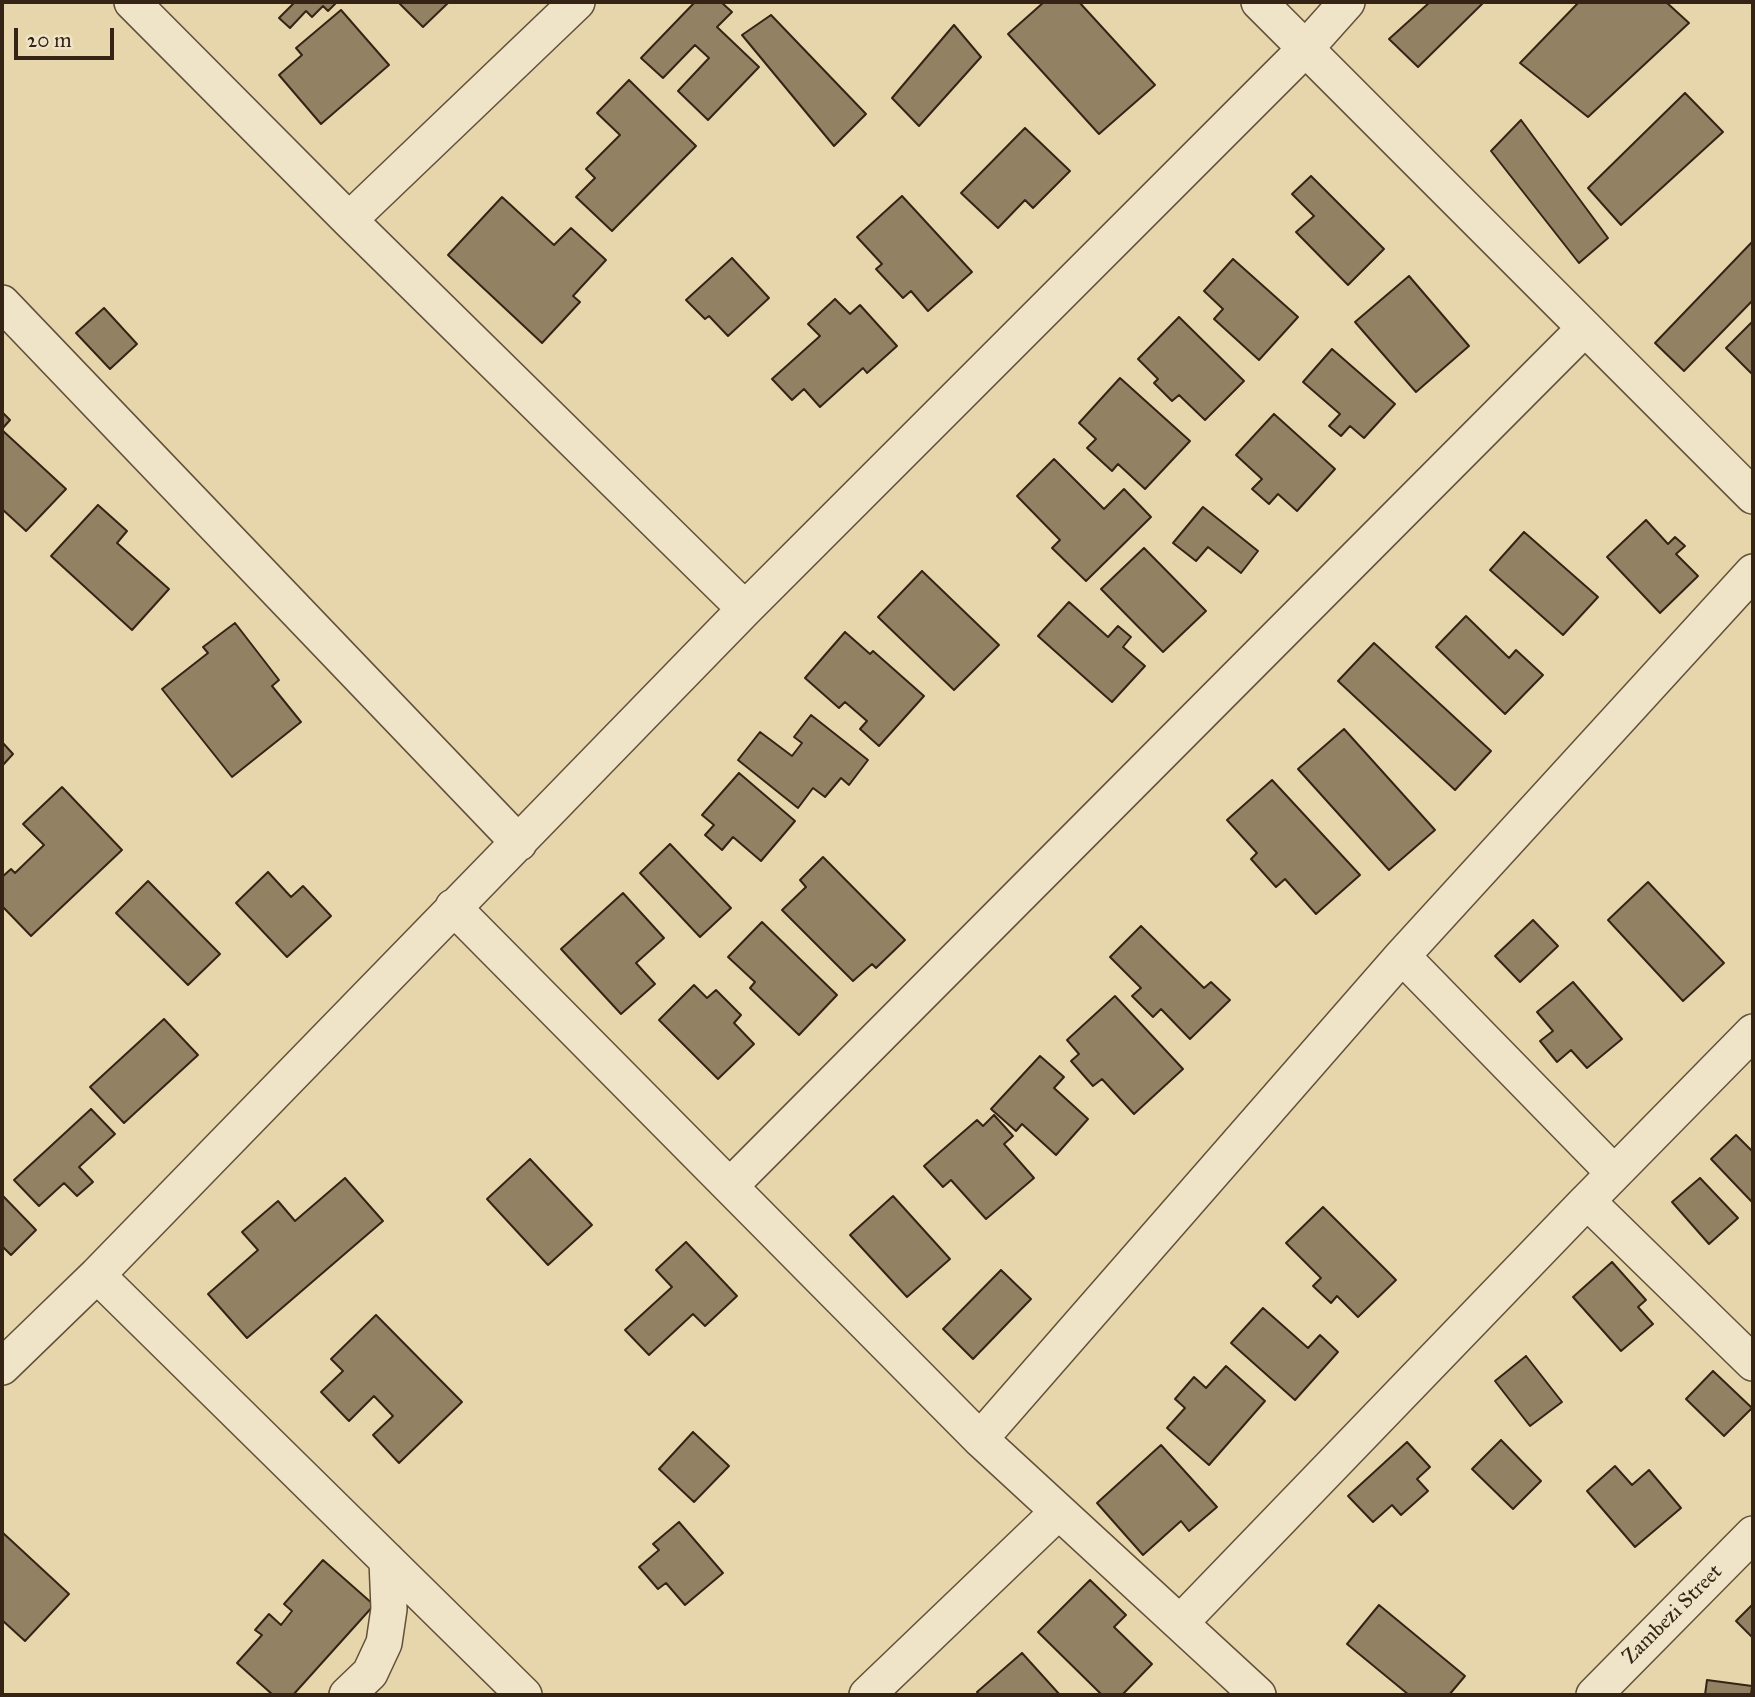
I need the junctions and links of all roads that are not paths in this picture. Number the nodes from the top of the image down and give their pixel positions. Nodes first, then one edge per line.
1 (132, 2) edge
2 (577, 2) edge
3 (1258, 2) edge
4 (1348, 2) edge
5 (1306, 49) junction
6 (349, 220) junction
7 (2, 303) edge
8 (1585, 328) junction
9 (1753, 496) edge
10 (1753, 572) edge
11 (745, 609) junction
12 (519, 843) junction
13 (453, 907) junction
14 (1402, 956) junction
15 (1753, 1032) edge
16 (1614, 1172) junction
17 (731, 1185) junction
18 (1587, 1201) junction
19 (97, 1275) junction
20 (1753, 1363) edge
21 (2, 1367) edge
22 (980, 1439) junction
23 (1058, 1512) junction
24 (1753, 1534) edge
25 (387, 1560) junction
26 (1180, 1623) junction
27 (347, 1695) edge
28 (524, 1695) edge
29 (867, 1695) edge
30 (1258, 1695) edge
31 (1594, 1695) edge

1 - 6 street
2 - 6 street
3 - 5 street
4 - 5 street
5 - 8 street
5 - 11 street
6 - 11 street
7 - 12 street
8 - 9 street
8 - 17 street
10 - 14 street
11 - 12 street
12 - 13 street
13 - 17 street
13 - 19 street
14 - 16 street
14 - 22 street
15 - 16 street
16 - 18 street
17 - 22 street
18 - 20 street
18 - 26 street
19 - 21 street
19 - 25 street
22 - 23 street
23 - 26 street
23 - 29 street
24 - 31 street, Zambezi Street
25 - 27 street
25 - 28 street
26 - 30 street

